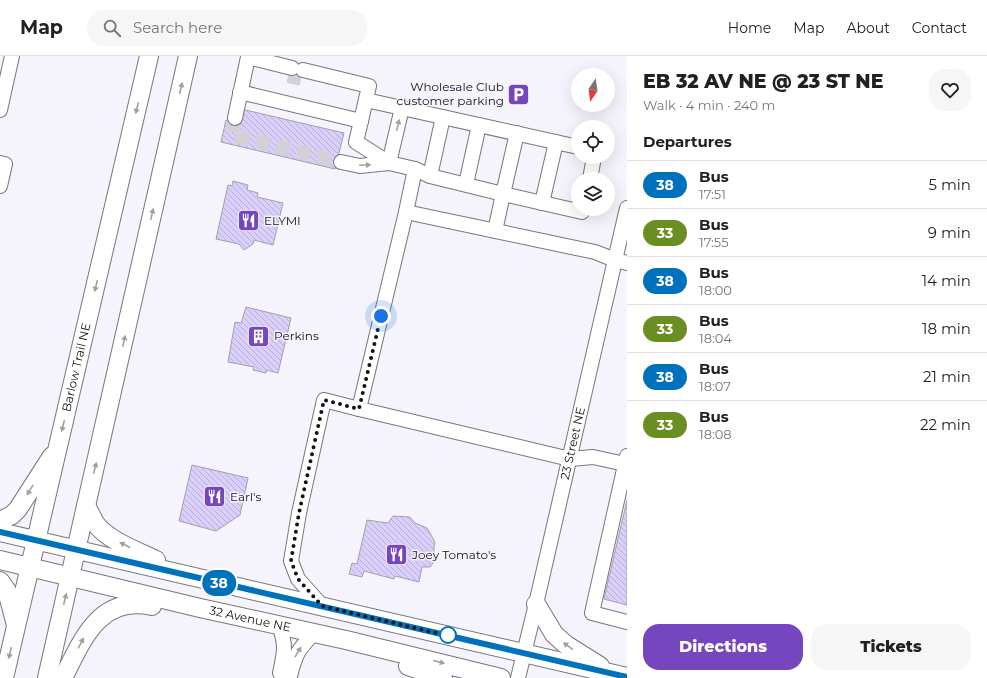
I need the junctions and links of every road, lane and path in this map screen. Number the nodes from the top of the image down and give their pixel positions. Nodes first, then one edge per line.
1 (12, 56) edge
2 (149, 56) edge
3 (188, 56) edge
4 (240, 92) junction
5 (366, 100) junction
6 (402, 108) junction
7 (0, 110) edge
8 (443, 117) junction
9 (235, 118) tunnel mouth
10 (361, 121) junction
11 (479, 125) junction
12 (517, 133) junction
13 (556, 142) junction
14 (571, 145) edge
15 (341, 162) tunnel mouth
16 (0, 163) edge
17 (389, 163) junction
18 (414, 169) junction
19 (430, 176) junction
20 (466, 184) junction
21 (0, 186) edge
22 (503, 194) junction
23 (542, 203) junction
24 (627, 208) edge
25 (571, 210) edge
26 (406, 212) junction
27 (495, 231) junction
28 (621, 261) edge
29 (359, 409) junction
30 (58, 445) junction
31 (570, 459) junction
32 (626, 459) edge
33 (86, 506) junction
34 (0, 520) edge
35 (0, 532) edge
36 (36, 540) junction
37 (76, 550) junction
38 (0, 560) edge
39 (30, 567) junction
40 (70, 577) junction
41 (199, 578) junction
42 (0, 582) edge
43 (536, 604) junction
44 (322, 606) junction
45 (200, 608) junction
46 (627, 622) edge
47 (278, 624) junction
48 (16, 627) junction
49 (315, 632) junction
50 (346, 640) junction
51 (525, 654) junction
52 (620, 675) edge
53 (283, 676) edge
54 (4, 678) edge
55 (47, 678) edge
56 (63, 678) edge
57 (443, 678) edge
58 (501, 678) edge
59 (518, 678) edge

1 - 7 street
2 -> 30 main road, Barlow Trail NE
33 -> 3 main road
4 - 5 street
4 - 9 street
4 - 10 street
5 - 6 street
5 - 10 street
6 - 8 street
17 -> 6 street
8 - 11 street
8 - 19 street
10 - 17 street
11 - 12 street
11 - 20 street
12 - 13 street
12 - 22 street
13 - 14 street
13 - 23 street
15 -> 17 street
16 - 21 street
17 - 18 street
18 - 19 street
18 - 26 street
19 - 20 street
20 - 22 street
22 - 23 street
22 - 27 street
23 - 25 street
24 - 28 street, 23 Street NE
26 - 27 street
26 - 29 street
27 - 28 street
28 - 31 street, 23 Street NE
29 - 31 street
29 - 44 street
30 -> 34 main road
30 - 36 main road, Barlow Trail NE
31 - 32 street
31 - 43 street, 23 Street NE
32 - 46 street
33 - 37 main road
41 -> 33 main road
35 - 36 main road
36 - 37 main road
36 - 39 main road, Barlow Trail NE
37 - 40 main road
37 - 41 main road
38 - 39 main road, 32 Avenue NE
39 - 40 main road, 32 Avenue NE
39 - 48 main road, Barlow Trail NE
40 - 45 main road, 32 Avenue NE
55 -> 40 main road
41 - 44 main road
42 - 48 main road
43 - 51 street, 23 Street NE
52 -> 43 main road
44 - 51 main road
45 - 47 main road, 32 Avenue NE
56 -> 45 main road
47 - 49 main road, 32 Avenue NE
47 - 53 street
48 -> 54 main road, Barlow Trail NE
49 - 50 main road, 32 Avenue NE
53 -> 49 street
50 - 57 main road
50 -> 58 main road, 32 Avenue NE
51 - 52 main road
51 - 59 street, 23 Street NE

